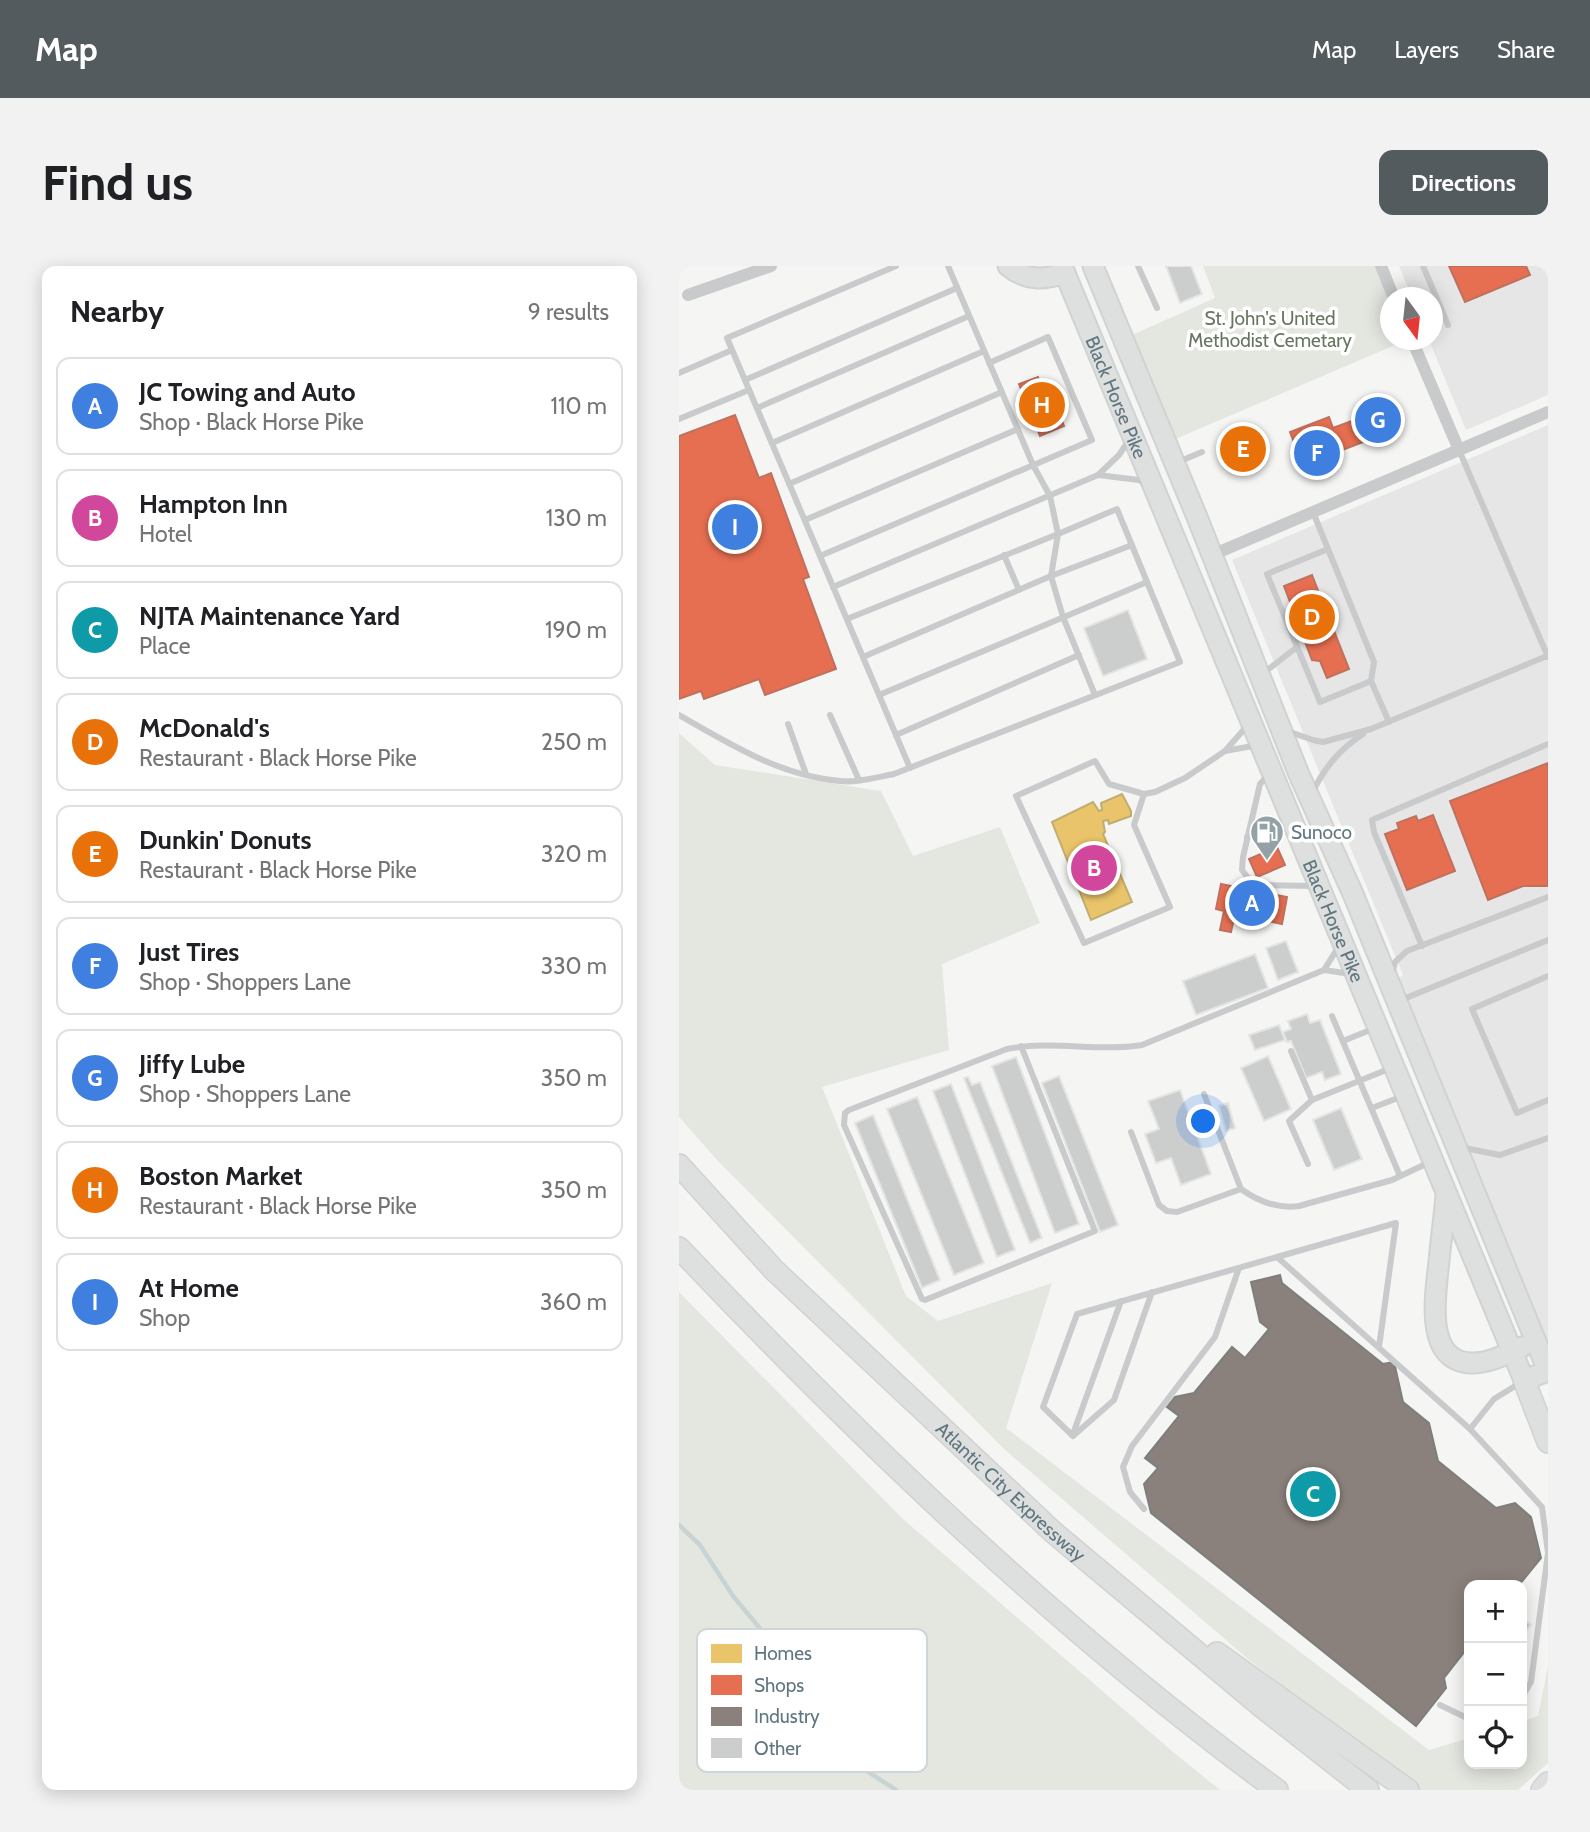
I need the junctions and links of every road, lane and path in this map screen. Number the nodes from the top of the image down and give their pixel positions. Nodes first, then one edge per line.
1 (771, 266) edge
2 (896, 266) edge
3 (948, 266) edge
4 (1008, 266) edge
5 (1093, 266) edge
6 (1138, 266) edge
7 (1381, 266) edge
8 (1423, 266) edge
9 (1064, 269) edge
10 (1390, 287) edge
11 (957, 288) junction
12 (688, 295) dead end
13 (1157, 308) dead end
14 (969, 316) junction
15 (1448, 325) dead end
16 (732, 350) junction
17 (1416, 350) edge
18 (984, 351) junction
19 (989, 362) junction
20 (679, 373) edge
21 (745, 380) junction
22 (749, 390) junction
23 (1002, 392) junction
24 (757, 408) junction
25 (1548, 412) edge
26 (679, 419) edge
27 (1018, 429) junction
28 (1132, 436) junction
29 (772, 443) junction
30 (1459, 450) junction
31 (1202, 452) dead end
32 (1174, 463) junction
33 (1033, 465) junction
34 (1098, 475) junction
35 (789, 484) junction
36 (1153, 488) junction
37 (1050, 496) junction
38 (1313, 512) junction
39 (805, 520) junction
40 (1058, 534) junction
41 (1132, 545) junction
42 (1328, 549) junction
43 (1004, 555) junction
44 (1212, 555) junction
45 (820, 556) junction
46 (1051, 576) junction
47 (1147, 582) junction
48 (834, 587) junction
49 (1019, 590) junction
50 (1063, 617) junction
51 (847, 618) junction
52 (1297, 647) junction
53 (1079, 655) junction
54 (863, 657) junction
55 (1548, 657) edge
56 (1260, 676) junction
57 (1371, 681) junction
58 (879, 695) junction
59 (1095, 695) junction
60 (679, 715) edge
61 (830, 715) dead end
62 (1252, 721) junction
63 (1388, 722) junction
64 (788, 724) dead end
65 (1280, 728) junction
66 (1371, 729) junction
67 (896, 735) junction
68 (1548, 744) edge
69 (1262, 745) junction
70 (1225, 751) junction
71 (910, 768) junction
72 (1272, 770) junction
73 (806, 774) junction
74 (859, 780) junction
75 (1143, 794) junction
76 (1310, 798) junction
77 (1292, 818) junction
78 (1247, 837) junction
79 (1320, 886) junction
80 (1548, 897) edge
81 (1548, 940) edge
82 (1342, 941) junction
83 (1422, 946) junction
84 (1324, 970) junction
85 (1356, 975) junction
86 (1548, 976) edge
87 (1393, 994) junction
88 (1332, 1016) dead end
89 (1377, 1027) junction
90 (1343, 1041) junction
91 (1021, 1046) junction
92 (1291, 1051) dead end
93 (1393, 1067) junction
94 (1360, 1080) junction
95 (1204, 1094) dead end
96 (1405, 1096) junction
97 (1311, 1100) junction
98 (1548, 1100) edge
99 (1372, 1108) junction
100 (1131, 1132) dead end
101 (1548, 1138) edge
102 (1455, 1147) junction
103 (1432, 1161) junction
104 (1308, 1164) dead end
105 (679, 1165) edge
106 (1400, 1176) junction
107 (1241, 1189) junction
108 (1446, 1195) junction
109 (679, 1248) edge
110 (1277, 1257) junction
111 (1239, 1268) junction
112 (1153, 1292) junction
113 (1121, 1301) junction
114 (1542, 1339) edge
115 (1378, 1347) junction
116 (1512, 1352) junction
117 (1548, 1371) edge
118 (1524, 1380) junction
119 (1471, 1429) junction
120 (1073, 1436) junction
121 (1548, 1442) edge
122 (1144, 1509) dead end
123 (1053, 1532) junction
124 (1527, 1689) edge
125 (1440, 1705) dead end
126 (1464, 1718) edge
127 (1548, 1783) edge
128 (1277, 1790) edge
129 (1368, 1790) edge
130 (1408, 1790) edge
131 (1542, 1790) edge

1 - 12 street
2 - 16 lane
3 - 11 lane
4 - 9 highway
5 - 32 highway, Black Horse Pike
6 - 13 lane
7 - 10 street
8 - 15 lane
9 - 28 highway, Black Horse Pike
11 - 14 lane
11 - 21 lane
14 - 18 lane
14 - 24 lane
16 - 20 lane
16 - 21 lane
17 - 30 street
18 - 19 lane
18 - 29 lane
19 - 23 lane
19 - 33 lane
21 - 22 lane
22 - 24 lane
22 - 26 lane
23 - 27 lane
23 - 35 lane
24 - 29 lane
25 - 30 street
27 - 33 lane
27 - 39 lane
28 - 34 lane
28 - 36 highway, Black Horse Pike
29 - 35 lane
30 - 38 street
30 - 55 lane
31 - 32 lane
32 - 44 highway, Black Horse Pike
33 - 37 lane
33 - 45 lane
34 - 36 lane
34 - 37 lane
35 - 39 lane
36 - 62 highway, Black Horse Pike
37 - 40 lane
37 - 48 lane
38 - 42 lane
38 - 44 street
39 - 45 lane
40 - 41 lane
40 - 43 lane
40 - 46 lane
41 - 46 lane
41 - 47 lane
42 - 52 lane
42 - 57 lane
43 - 49 lane
43 - 51 lane
44 - 56 highway, Black Horse Pike
45 - 48 lane
46 - 49 lane
46 - 50 lane
47 - 50 lane
47 - 59 lane
48 - 51 lane
49 - 54 lane
50 - 53 lane
50 - 58 lane
51 - 54 lane
52 - 56 lane
52 - 57 lane
53 - 59 lane
53 - 67 lane
54 - 58 lane
55 - 63 lane
56 - 65 highway, Black Horse Pike
57 - 63 lane
58 - 67 lane
59 - 71 lane
60 - 73 lane
61 - 74 lane
62 - 69 highway, Black Horse Pike
62 - 70 lane
63 - 66 lane
64 - 73 lane
65 - 66 lane
65 - 76 highway, Black Horse Pike
66 - 76 lane
67 - 71 lane
68 - 83 lane
69 - 70 lane
69 - 72 highway, Black Horse Pike
70 - 75 lane
71 - 74 lane
72 - 77 highway, Black Horse Pike
72 - 78 lane
73 - 74 lane
75 - 75 lane
76 - 87 highway, Black Horse Pike
77 - 78 lane
77 - 79 highway, Black Horse Pike
78 - 79 lane
79 - 82 highway, Black Horse Pike
80 - 83 lane
81 - 87 lane
82 - 84 lane
82 - 85 highway, Black Horse Pike
83 - 87 lane
84 - 85 lane
84 - 91 lane
85 - 89 highway, Black Horse Pike
86 - 98 lane
87 - 102 highway, Black Horse Pike
88 - 90 lane
89 - 90 lane
89 - 93 highway, Black Horse Pike
90 - 94 lane
91 - 91 lane
92 - 97 lane
93 - 94 lane
93 - 96 highway, Black Horse Pike
94 - 97 lane
94 - 99 lane
95 - 107 lane
96 - 99 lane
96 - 103 highway, Black Horse Pike
97 - 104 lane
99 - 106 lane
100 - 107 lane
101 - 102 lane
102 - 114 highway, Black Horse Pike
103 - 106 lane
103 - 108 highway, Black Horse Pike
105 - 123 highway, Atlantic City Expressway
106 - 107 lane
108 - 116 highway, Black Horse Pike
108 - 116 highway
109 - 128 highway
110 - 111 lane
110 - 115 lane
110 - 115 lane
111 - 112 lane
111 - 122 lane
112 - 113 lane
112 - 120 lane
113 - 120 lane
113 - 120 lane
114 - 116 highway
114 - 117 highway, Black Horse Pike
115 - 119 lane
116 - 118 highway, Black Horse Pike
117 - 118 highway
118 - 119 lane
118 - 121 highway
119 - 124 lane
123 - 129 highway, Atlantic City Expressway
123 - 130 highway
125 - 126 lane
127 - 131 highway

